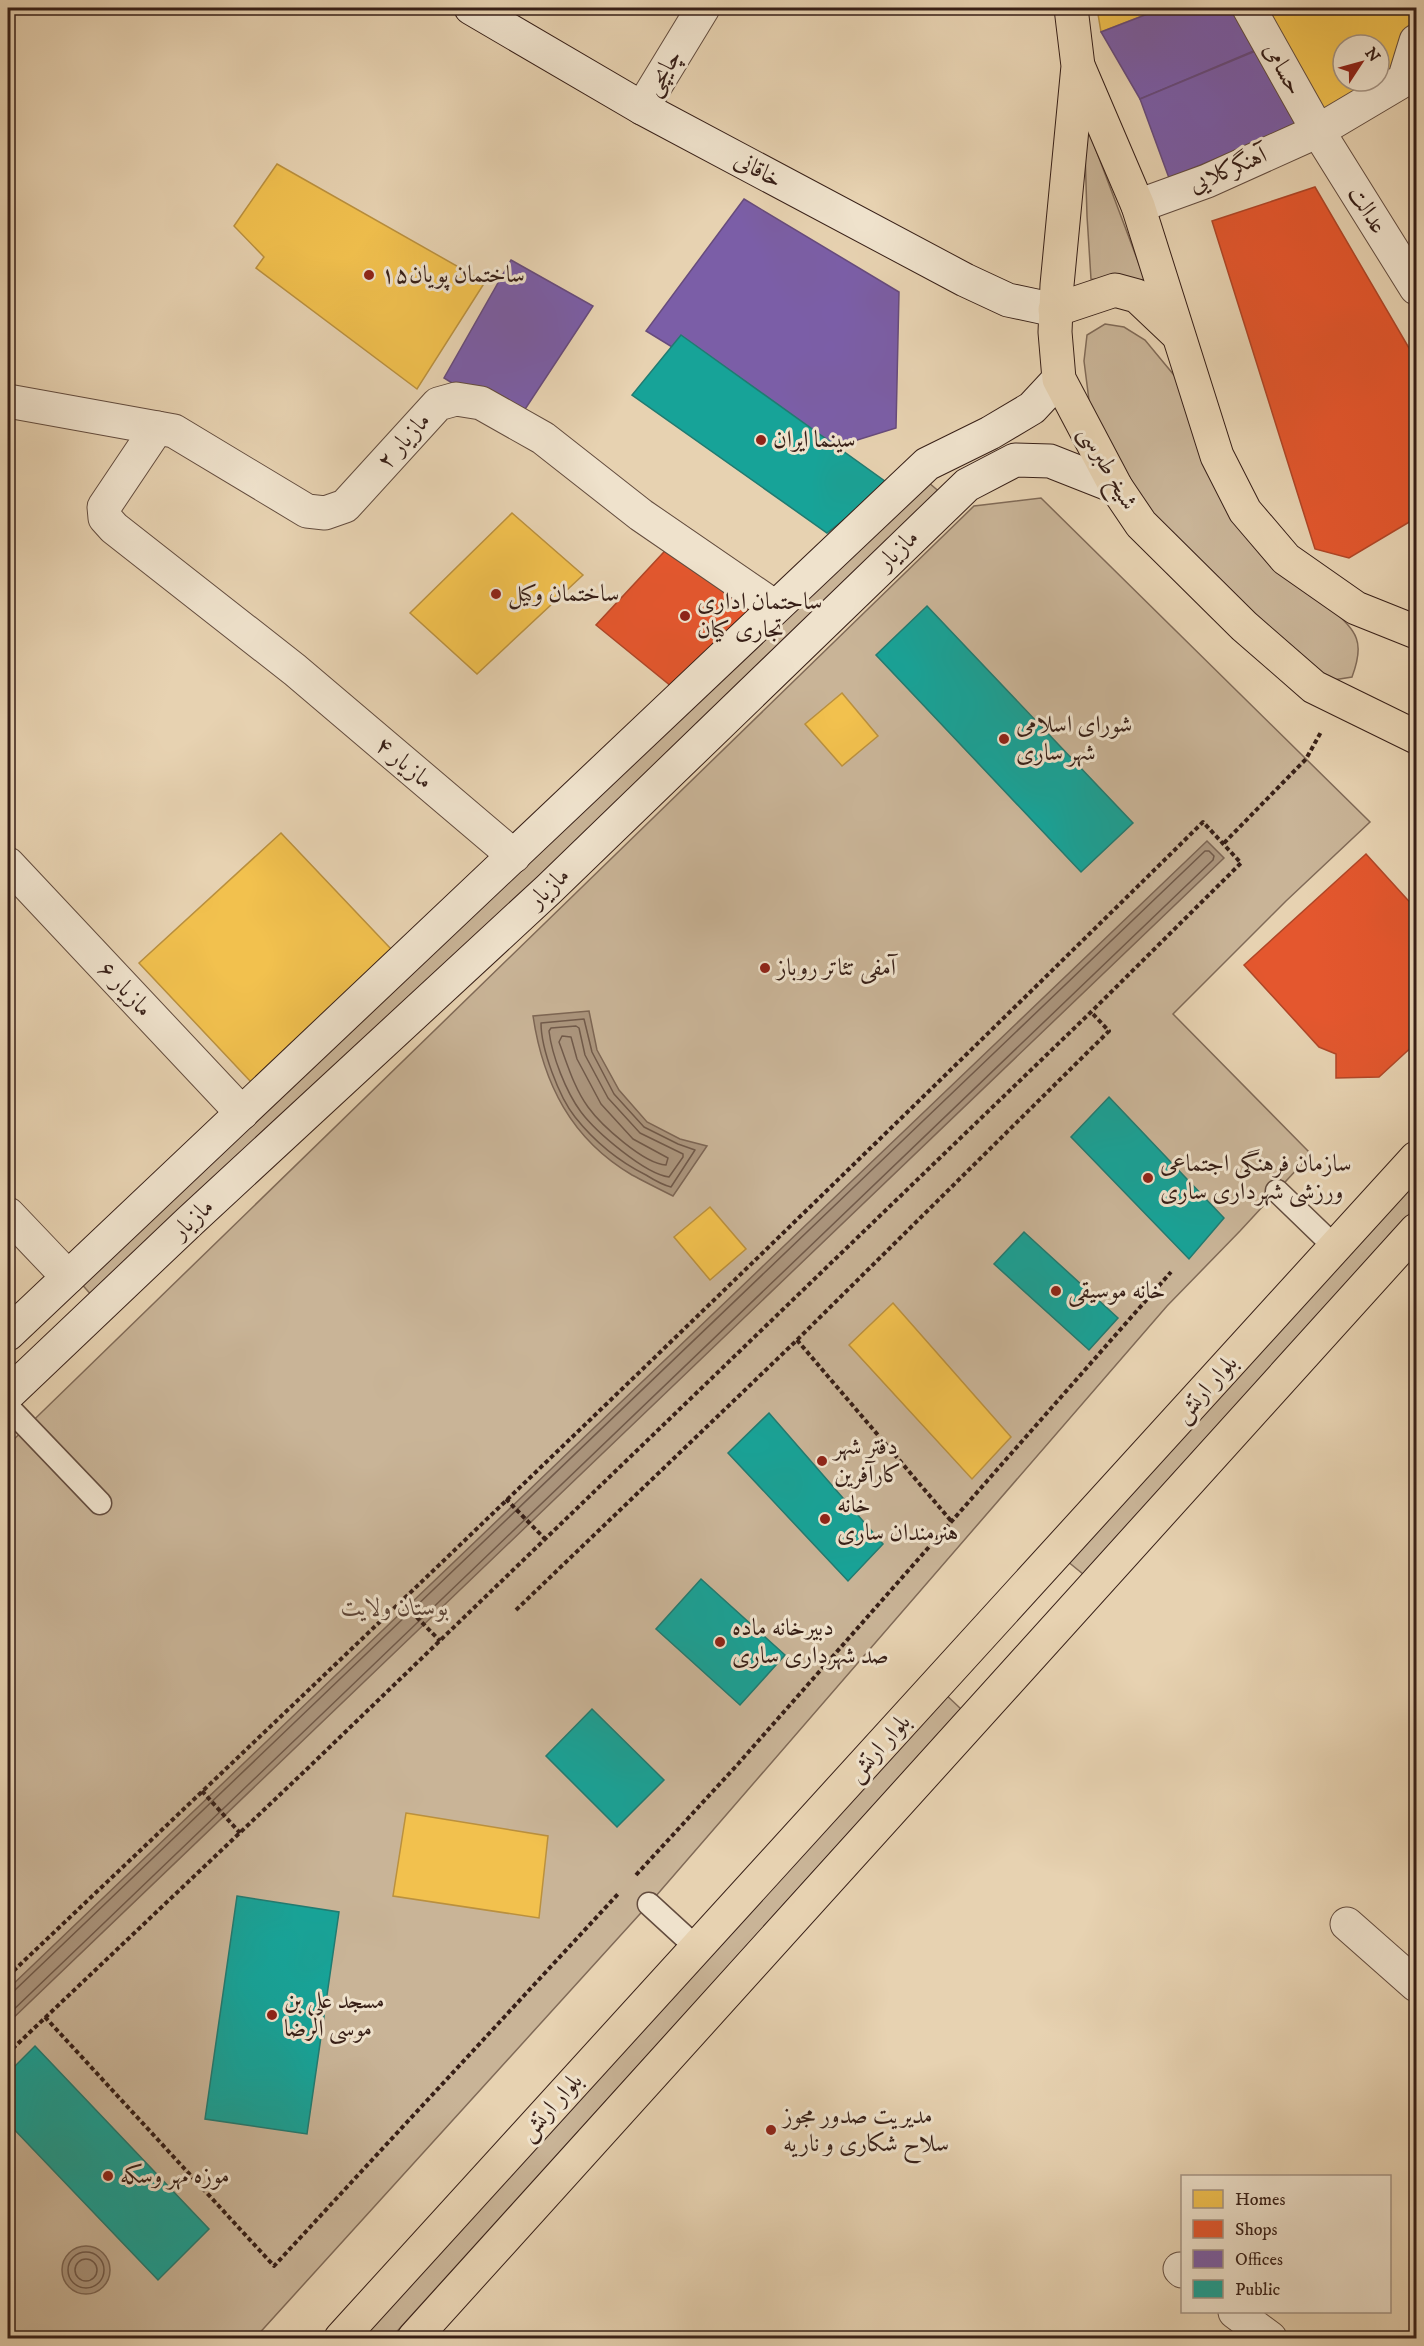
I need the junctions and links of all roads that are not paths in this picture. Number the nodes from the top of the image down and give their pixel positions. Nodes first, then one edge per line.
1 (703, 8) edge
2 (1071, 8) edge
3 (1249, 8) edge
4 (489, 12) edge
5 (1416, 41) edge
6 (1078, 66) junction
7 (642, 108) junction
8 (1318, 131) junction
9 (1138, 206) junction
10 (1416, 288) edge
11 (1055, 310) junction
12 (1179, 336) junction
13 (1059, 379) junction
14 (8, 401) edge
15 (157, 428) junction
16 (1116, 487) junction
17 (775, 607) junction
18 (1416, 632) edge
19 (1416, 737) edge
20 (514, 856) junction
21 (8, 864) edge
22 (242, 1113) junction
23 (1416, 1158) edge
24 (1277, 1191) dead end
25 (8, 1214) edge
26 (1416, 1230) edge
27 (1335, 1247) junction
28 (68, 1277) junction
29 (8, 1334) edge
30 (8, 1346) edge
31 (31, 1371) junction
32 (8, 1394) edge
33 (8, 1407) edge
34 (100, 1503) dead end
35 (976, 1641) junction
36 (1014, 1674) junction
37 (649, 1904) dead end
38 (1347, 1924) dead end
39 (697, 1948) junction
40 (1416, 1985) edge
41 (1236, 2313) edge
42 (341, 2338) edge
43 (414, 2338) edge
44 (1270, 2338) edge

1 - 7 main road, چایچی
2 - 6 main road, شیخ طبرسی
3 - 8 main road, حسامی
4 - 7 main road, خاقانی
5 - 8 main road, آهنگرکلایی
6 - 9 main road, شیخ طبرسی
6 - 11 main road, شیخ طبرسی
7 - 11 main road, خاقانی
8 - 9 main road, آهنگرکلایی
8 - 10 main road, عدالت
9 - 12 main road, شیخ طبرسی
11 - 12 main road
11 - 13 main road, شیخ طبرسی
12 - 18 main road, شیخ طبرسی
13 - 16 main road, شیخ طبرسی
13 - 17 main road, مازیار
14 - 15 main road, مازیار ۲
15 - 17 main road, مازیار ۲
15 - 20 main road, مازیار ۴
16 - 19 main road, شیخ طبرسی
16 - 31 main road, مازیار
17 - 20 main road, مازیار
20 - 22 main road, مازیار
21 - 22 main road, مازیار ۶
22 - 28 main road, مازیار
23 - 27 main road, بلوار ارتش
24 - 27 lane
25 - 28 main road
26 - 36 main road, بلوار ارتش
27 - 35 main road, بلوار ارتش
28 - 29 main road, مازیار
30 - 31 main road
31 - 32 main road, مازیار
33 - 34 lane
35 - 36 main road
35 - 39 main road, بلوار ارتش
36 - 43 main road, بلوار ارتش
37 - 39 lane
38 - 40 main road
39 - 42 main road, بلوار ارتش
41 - 44 main road

